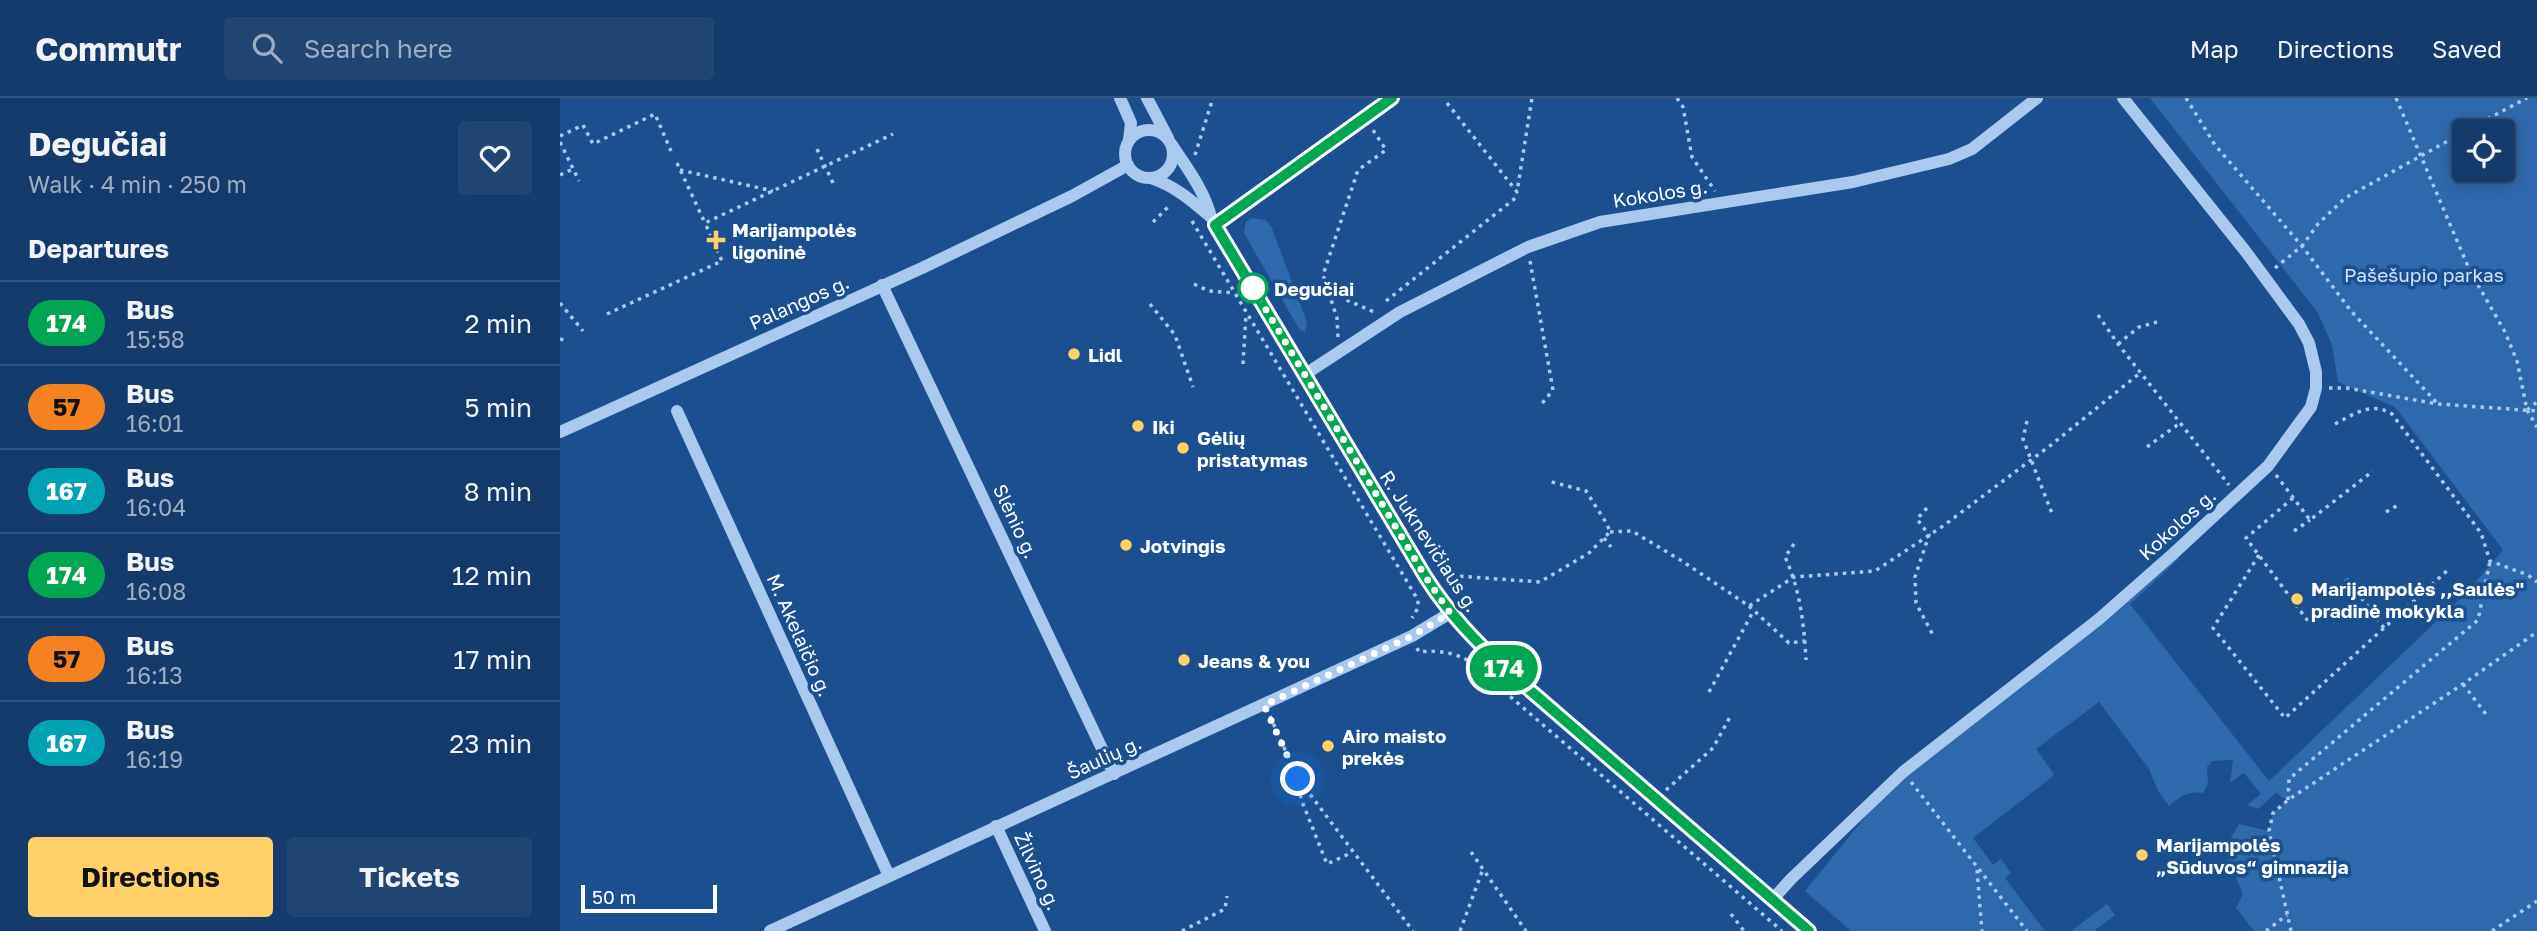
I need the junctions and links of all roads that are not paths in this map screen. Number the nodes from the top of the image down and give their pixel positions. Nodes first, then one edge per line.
1 (1120, 98) edge
2 (1147, 98) edge
3 (1392, 98) edge
4 (2036, 98) edge
5 (2123, 98) edge
6 (1129, 140) junction
7 (1170, 142) junction
8 (1128, 166) junction
9 (1151, 178) junction
10 (1213, 221) junction
11 (882, 285) junction
12 (1304, 375) junction
13 (677, 411) dead end
14 (560, 432) edge
15 (1450, 613) junction
16 (1114, 774) junction
17 (996, 826) junction
18 (889, 876) junction
19 (1772, 900) junction
20 (770, 931) edge
21 (1045, 931) edge
22 (1809, 931) edge

1 - 6 street
2 - 7 street, R. Juknevičiaus g.
3 - 10 street
4 - 12 street, Kokolos g.
5 - 19 street, Kokolos g.
6 - 7 street
6 - 8 street
7 - 9 street
7 - 10 street, R. Juknevičiaus g.
8 - 9 street
8 - 11 street, Palangos g.
9 - 10 street, R. Juknevičiaus g.
10 - 12 street, R. Juknevičiaus g.
11 - 14 street, Palangos g.
11 - 16 street, Slėnio g.
12 - 15 street, R. Juknevičiaus g.
13 - 18 street, M. Akelaičio g.
15 - 16 street, Šaulių g.
15 - 19 street, R. Juknevičiaus g.
16 - 17 street, Šaulių g.
17 - 18 street, Šaulių g.
17 - 21 street, Žilvino g.
18 - 20 street, Šaulių g.
19 - 22 street, R. Juknevičiaus g.

